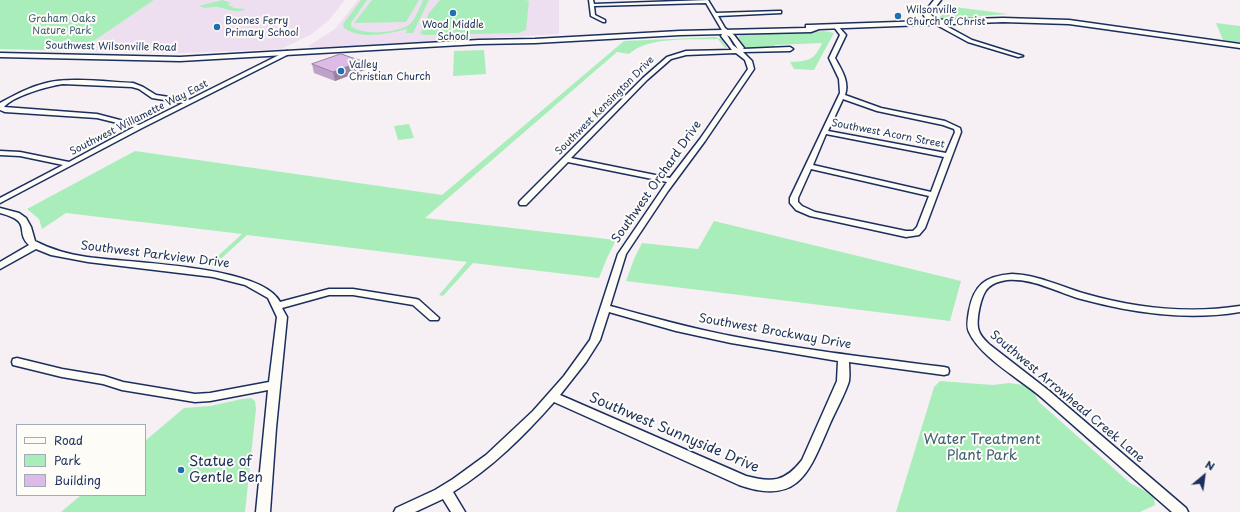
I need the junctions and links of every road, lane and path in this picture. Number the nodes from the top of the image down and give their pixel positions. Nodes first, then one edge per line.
1 (938, 0) edge
2 (707, 1) edge
3 (592, 2) edge
4 (779, 12) dead end
5 (714, 15) junction
6 (603, 21) dead end
7 (937, 23) junction
8 (836, 27) junction
9 (726, 32) junction
10 (1240, 46) edge
11 (790, 49) dead end
12 (739, 51) junction
13 (287, 53) junction
14 (0, 54) edge
15 (1020, 56) dead end
16 (841, 96) junction
17 (192, 102) junction
18 (140, 127) junction
19 (824, 132) junction
20 (0, 152) edge
21 (949, 156) junction
22 (565, 159) junction
23 (70, 164) junction
24 (808, 166) junction
25 (671, 181) junction
26 (933, 195) junction
27 (0, 201) edge
28 (523, 203) dead end
29 (0, 210) edge
30 (34, 246) junction
31 (0, 266) edge
32 (280, 305) junction
33 (604, 308) junction
34 (1240, 309) edge
35 (434, 318) dead end
36 (844, 358) junction
37 (17, 362) dead end
38 (944, 370) dead end
39 (274, 385) junction
40 (553, 397) junction
41 (445, 491) junction
42 (263, 512) edge
43 (400, 512) edge
44 (458, 512) edge
45 (1181, 512) edge

1 - 7 main road
2 - 3 street
2 - 5 street
3 - 6 street
4 - 5 street
5 - 9 street
7 - 8 main road, Southwest Wilsonville Road
7 - 10 main road, Southwest Wilsonville Road
7 - 15 street
8 - 9 main road, Southwest Wilsonville Road
8 - 16 street
9 - 12 street, Southwest Orchard Drive
9 - 13 main road, Southwest Wilsonville Road
11 - 12 street, Southwest Kensington Drive
12 - 22 street, Southwest Kensington Drive
12 - 25 street, Southwest Orchard Drive
13 - 14 main road, Southwest Wilsonville Road
13 - 17 street, Southwest Willamette Way East
16 - 19 street
16 - 21 street
17 - 18 street, Southwest Willamette Way East
17 - 18 street
18 - 23 street, Southwest Willamette Way East
19 - 21 street, Southwest Acorn Street
19 - 24 street
20 - 23 street
21 - 26 street
22 - 25 street
22 - 28 street, Southwest Kensington Drive
23 - 27 street, Southwest Willamette Way East
24 - 26 street
24 - 26 street
25 - 33 street, Southwest Orchard Drive
29 - 30 street
30 - 31 street
30 - 32 street, Southwest Parkview Drive
32 - 35 street
32 - 39 street
33 - 36 street, Southwest Brockway Drive
33 - 40 street, Southwest Orchard Drive
34 - 45 street, Southwest Arrowhead Creek Lane
36 - 38 street, Southwest Brockway Drive
36 - 40 street, Southwest Sunnyside Drive
37 - 39 street
39 - 42 street
40 - 41 street, Southwest Orchard Drive
41 - 43 street, Southwest Orchard Drive
41 - 44 street

